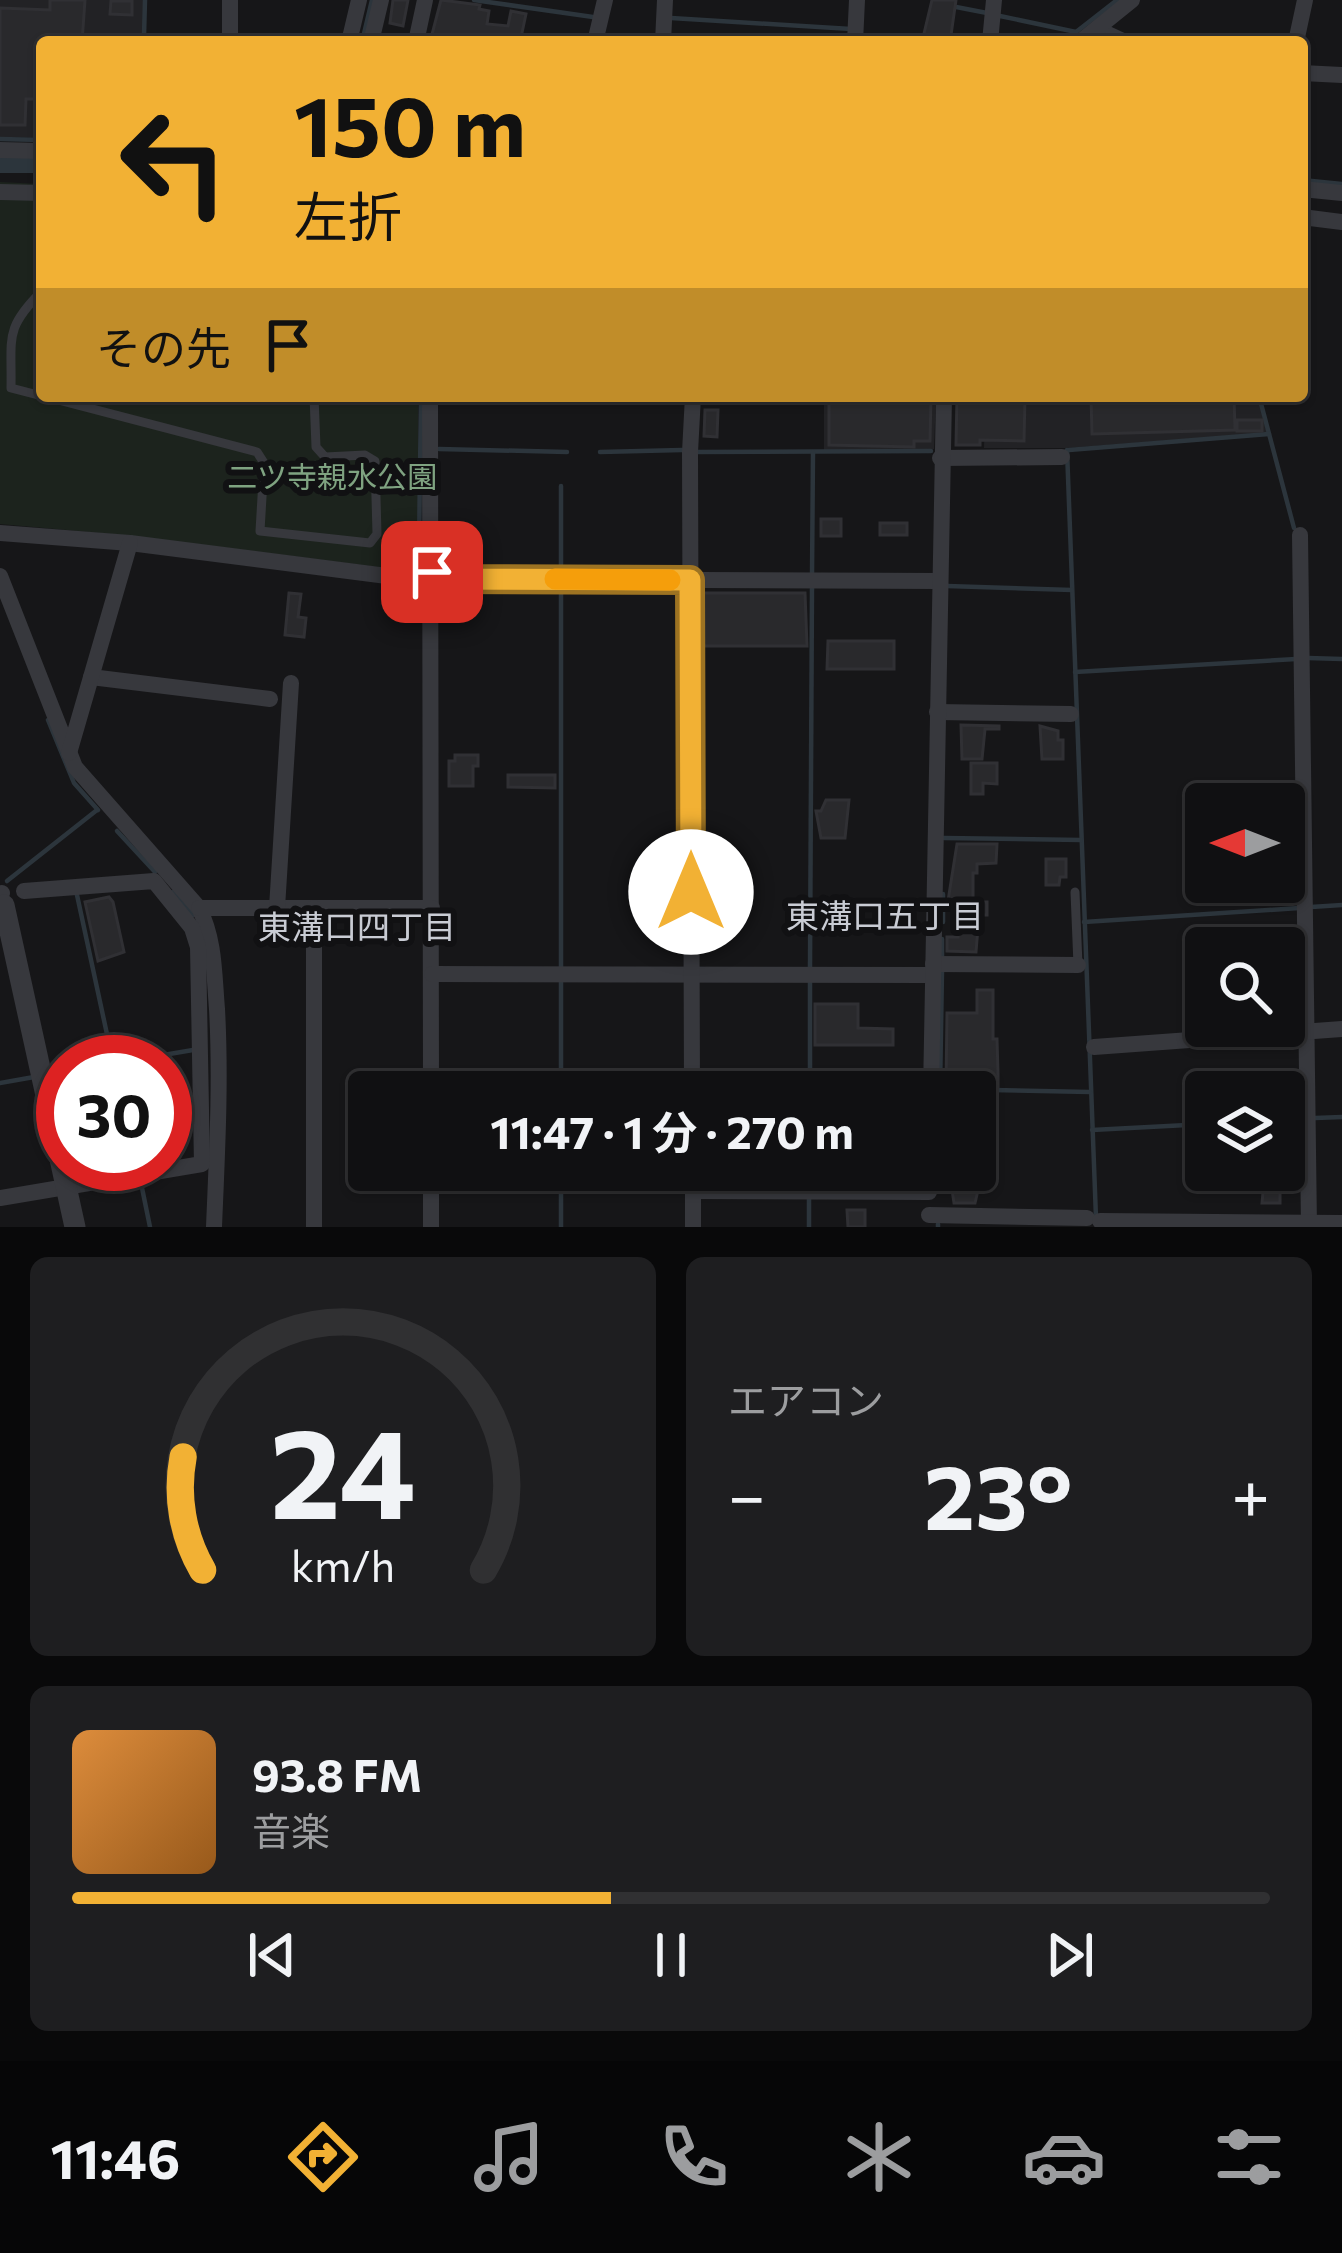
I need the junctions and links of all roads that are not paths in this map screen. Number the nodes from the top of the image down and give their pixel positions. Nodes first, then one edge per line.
1 (230, 0) edge
2 (359, 0) edge
3 (381, 0) edge
4 (425, 0) edge
5 (605, 0) edge
6 (665, 0) edge
7 (857, 0) edge
8 (994, 0) edge
9 (1132, 0) edge
10 (1305, 0) edge
11 (1097, 28) junction
12 (230, 36) edge
13 (350, 36) edge
14 (372, 36) edge
15 (417, 36) edge
16 (596, 36) edge
17 (663, 36) edge
18 (855, 36) edge
19 (991, 36) edge
20 (1087, 36) edge
21 (1113, 36) edge
22 (1297, 36) edge
23 (1308, 73) edge
24 (1342, 75) edge
25 (0, 150) edge
26 (36, 152) edge
27 (1308, 190) edge
28 (0, 192) edge
29 (36, 193) edge
30 (1342, 193) edge
31 (1308, 219) edge
32 (1342, 222) edge
33 (36, 297) edge
34 (6, 388) edge
35 (36, 394) edge
36 (66, 402) edge
37 (314, 402) edge
38 (430, 402) edge
39 (693, 402) edge
40 (944, 402) edge
41 (1062, 457) dead end
42 (940, 458) junction
43 (0, 532) edge
44 (1300, 535) dead end
45 (130, 543) junction
46 (429, 548) junction
47 (0, 576) edge
48 (433, 579) junction
49 (690, 580) junction
50 (938, 580) junction
51 (91, 677) junction
52 (291, 682) dead end
53 (270, 699) dead end
54 (937, 712) junction
55 (1071, 714) dead end
56 (69, 753) junction
57 (24, 891) dead end
58 (1075, 892) dead end
59 (2, 895) edge
60 (199, 908) junction
61 (278, 908) junction
62 (314, 908) junction
63 (432, 908) junction
64 (1078, 965) joint
65 (933, 969) junction
66 (432, 974) junction
67 (692, 975) junction
68 (1342, 1029) edge
69 (1307, 1032) junction
70 (1094, 1047) dead end
71 (36, 1050) edge
72 (431, 1071) edge
73 (692, 1071) edge
74 (931, 1071) edge
75 (192, 1166) edge
76 (42, 1191) edge
77 (67, 1191) edge
78 (431, 1191) edge
79 (693, 1191) joint
80 (929, 1192) joint
81 (0, 1198) edge
82 (929, 1221) edge
83 (1342, 1223) edge
84 (1309, 1225) edge
85 (75, 1227) edge
86 (214, 1227) edge
87 (314, 1227) edge
88 (431, 1227) edge
89 (693, 1227) edge

1 - 12 street
2 - 13 street
3 - 14 street
4 - 15 street
5 - 16 street
6 - 17 street
7 - 18 street
8 - 19 street
9 - 11 street
10 - 22 street
11 - 20 street
11 - 21 street
23 - 24 street
25 - 26 street
27 - 30 street
28 - 29 street
31 - 32 street
33 - 34 lane
34 - 35 lane
36 - 37 lane
38 - 46 street
39 - 49 street
40 - 42 street
41 - 42 street
42 - 50 street
43 - 45 street
44 - 69 street
45 - 46 street
45 - 51 street
46 - 48 street
47 - 56 street
48 - 49 street
48 - 63 street
49 - 50 street
49 - 67 street
50 - 54 street
51 - 53 street
51 - 56 street
52 - 61 street
54 - 55 street
54 - 65 street
56 - 60 street
57 - 75 street
58 - 64 lane
59 - 71 street
60 - 61 street
60 - 86 street
61 - 62 street
62 - 63 street
62 - 87 street
63 - 66 street
64 - 65 street
65 - 67 street
65 - 74 street
66 - 67 street
66 - 72 street
67 - 73 street
68 - 69 street
69 - 70 street
69 - 84 street
76 - 81 street
77 - 85 street
78 - 88 street
79 - 80 street
79 - 89 street
80 - 82 street
82 - 84 street
83 - 84 street

